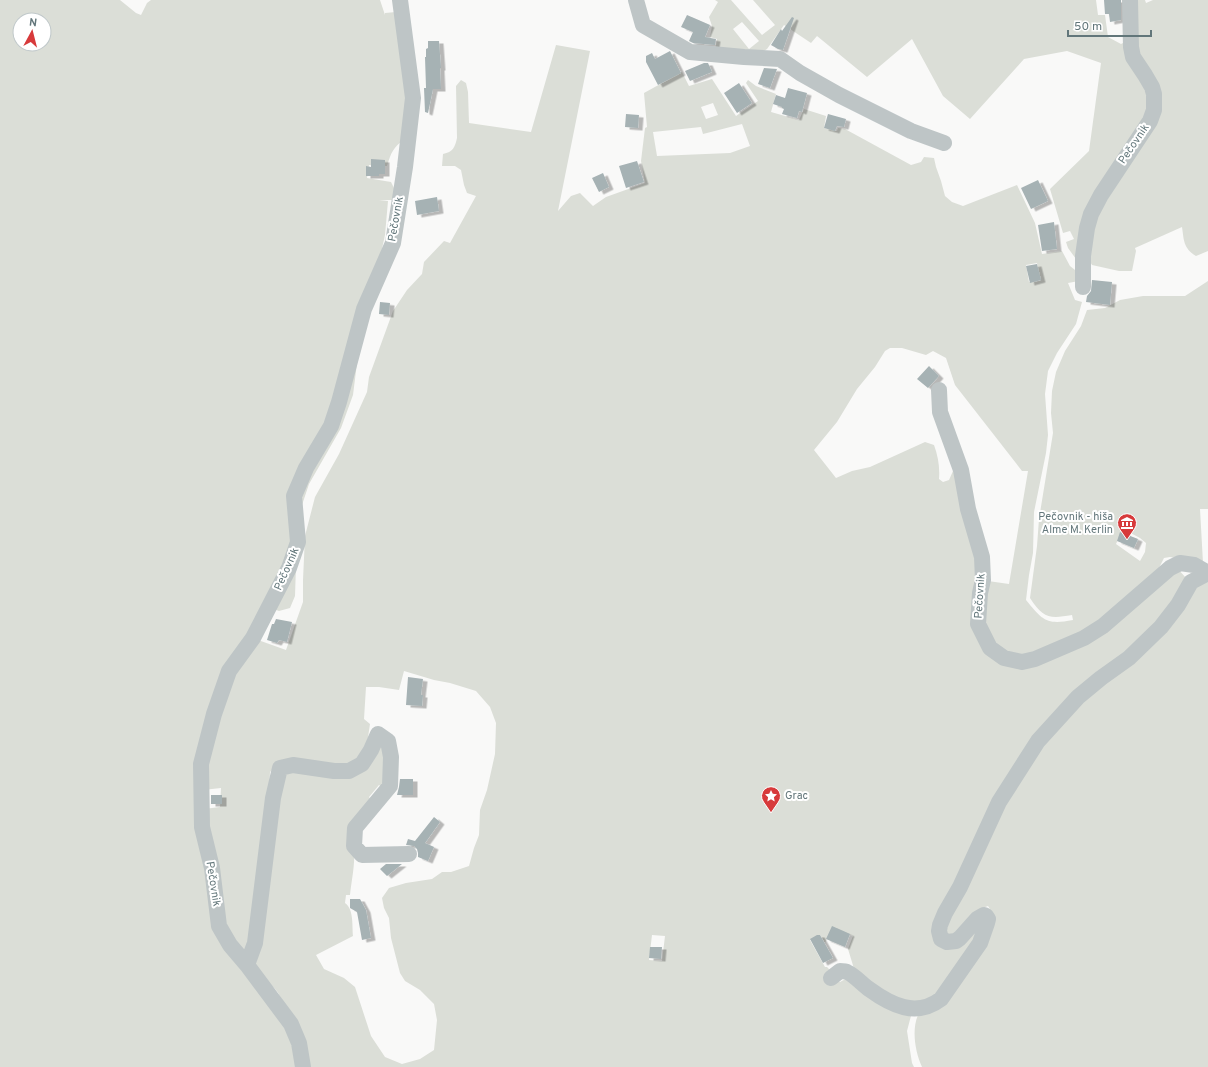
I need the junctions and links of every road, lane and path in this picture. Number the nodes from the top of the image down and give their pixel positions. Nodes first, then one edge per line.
1 (400, 0) edge
2 (636, 0) edge
3 (1130, 0) edge
4 (944, 143) dead end
5 (1083, 287) dead end
6 (938, 390) dead end
7 (1208, 573) edge
8 (409, 854) dead end
9 (247, 965) junction
10 (831, 978) dead end
11 (303, 1067) edge

1 - 9 street, Pečovnik
2 - 4 street
3 - 5 street, Pečovnik
6 - 7 street, Pečovnik
7 - 10 street, Pečovnik
8 - 9 street
9 - 11 street, Pečovnik

